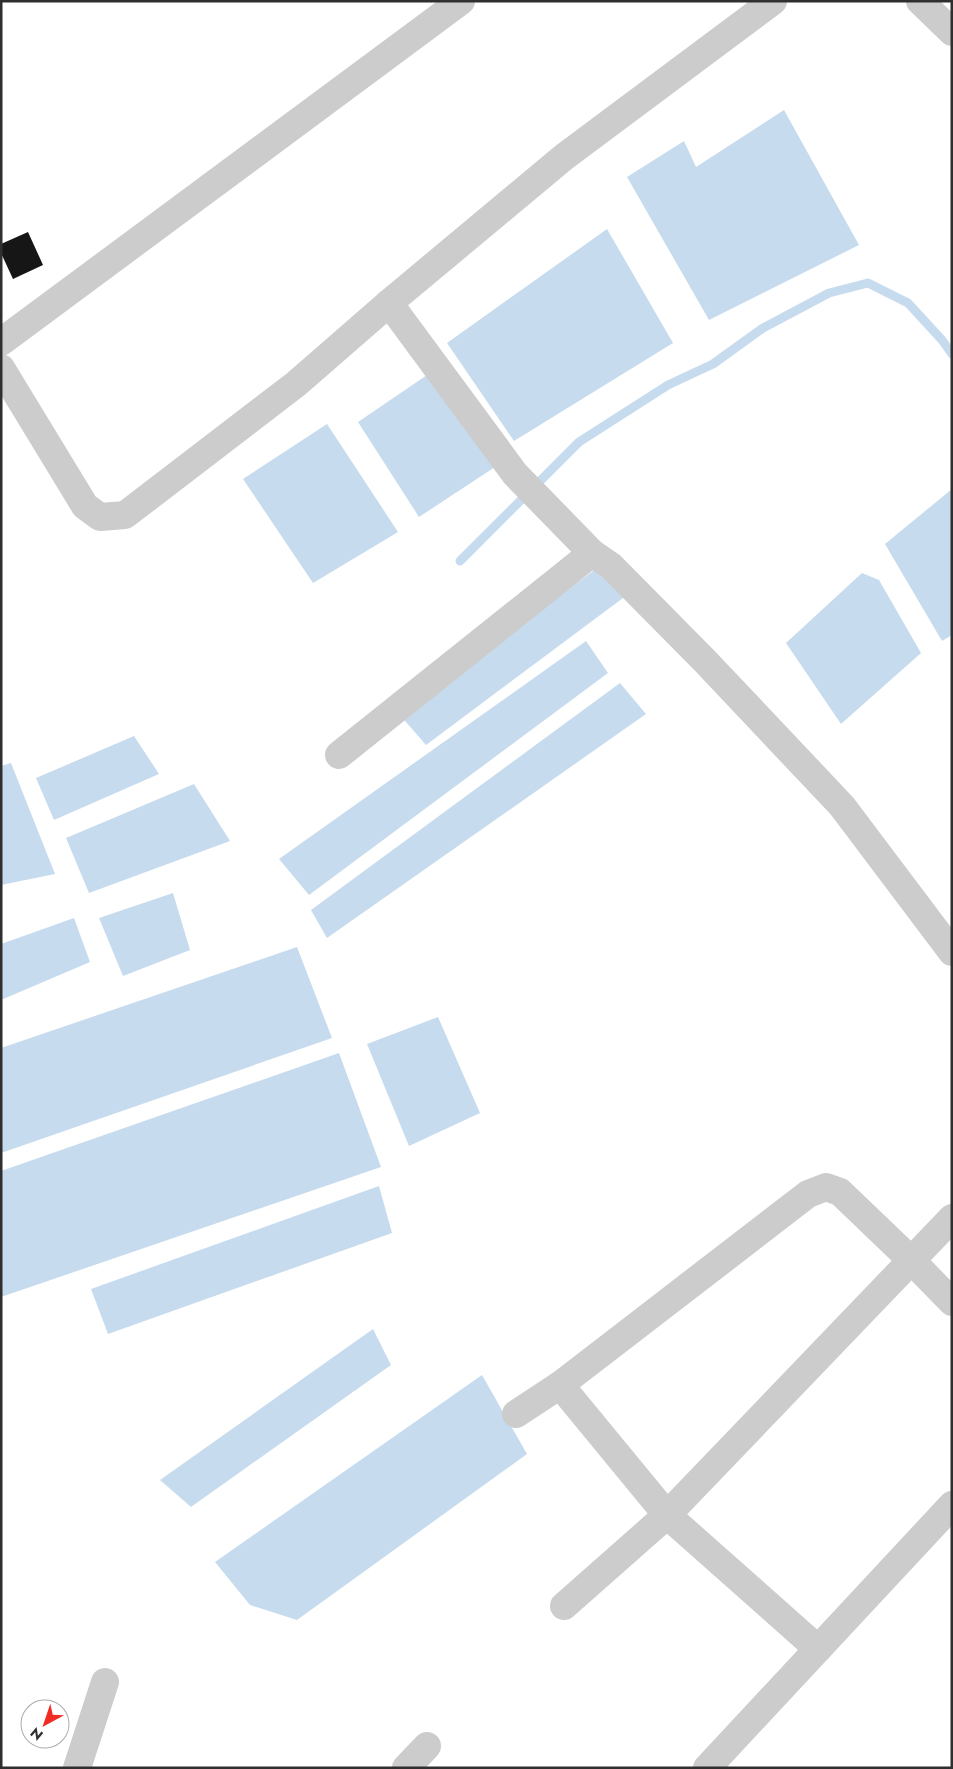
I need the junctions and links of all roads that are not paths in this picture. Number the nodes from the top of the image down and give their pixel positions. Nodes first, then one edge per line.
1 (461, 1) edge
2 (774, 1) edge
3 (920, 1) edge
4 (952, 32) edge
5 (389, 303) junction
6 (1, 342) edge
7 (1, 368) edge
8 (592, 553) junction
9 (339, 755) dead end
10 (952, 952) edge
11 (952, 1218) edge
12 (911, 1260) junction
13 (952, 1302) edge
14 (560, 1385) junction
15 (516, 1414) dead end
16 (952, 1505) edge
17 (668, 1514) junction
18 (564, 1606) dead end
19 (818, 1649) junction
20 (105, 1682) dead end
21 (427, 1746) dead end
22 (77, 1768) edge
23 (406, 1768) edge
24 (707, 1768) edge

1 - 6 street
2 - 5 street
3 - 4 street
5 - 7 street
5 - 8 street
8 - 9 street
8 - 10 street
11 - 12 street
12 - 13 street
12 - 14 street
12 - 17 street
14 - 15 street
14 - 17 street
16 - 19 street
17 - 18 street
17 - 19 street
19 - 24 street
20 - 22 street
21 - 23 street

